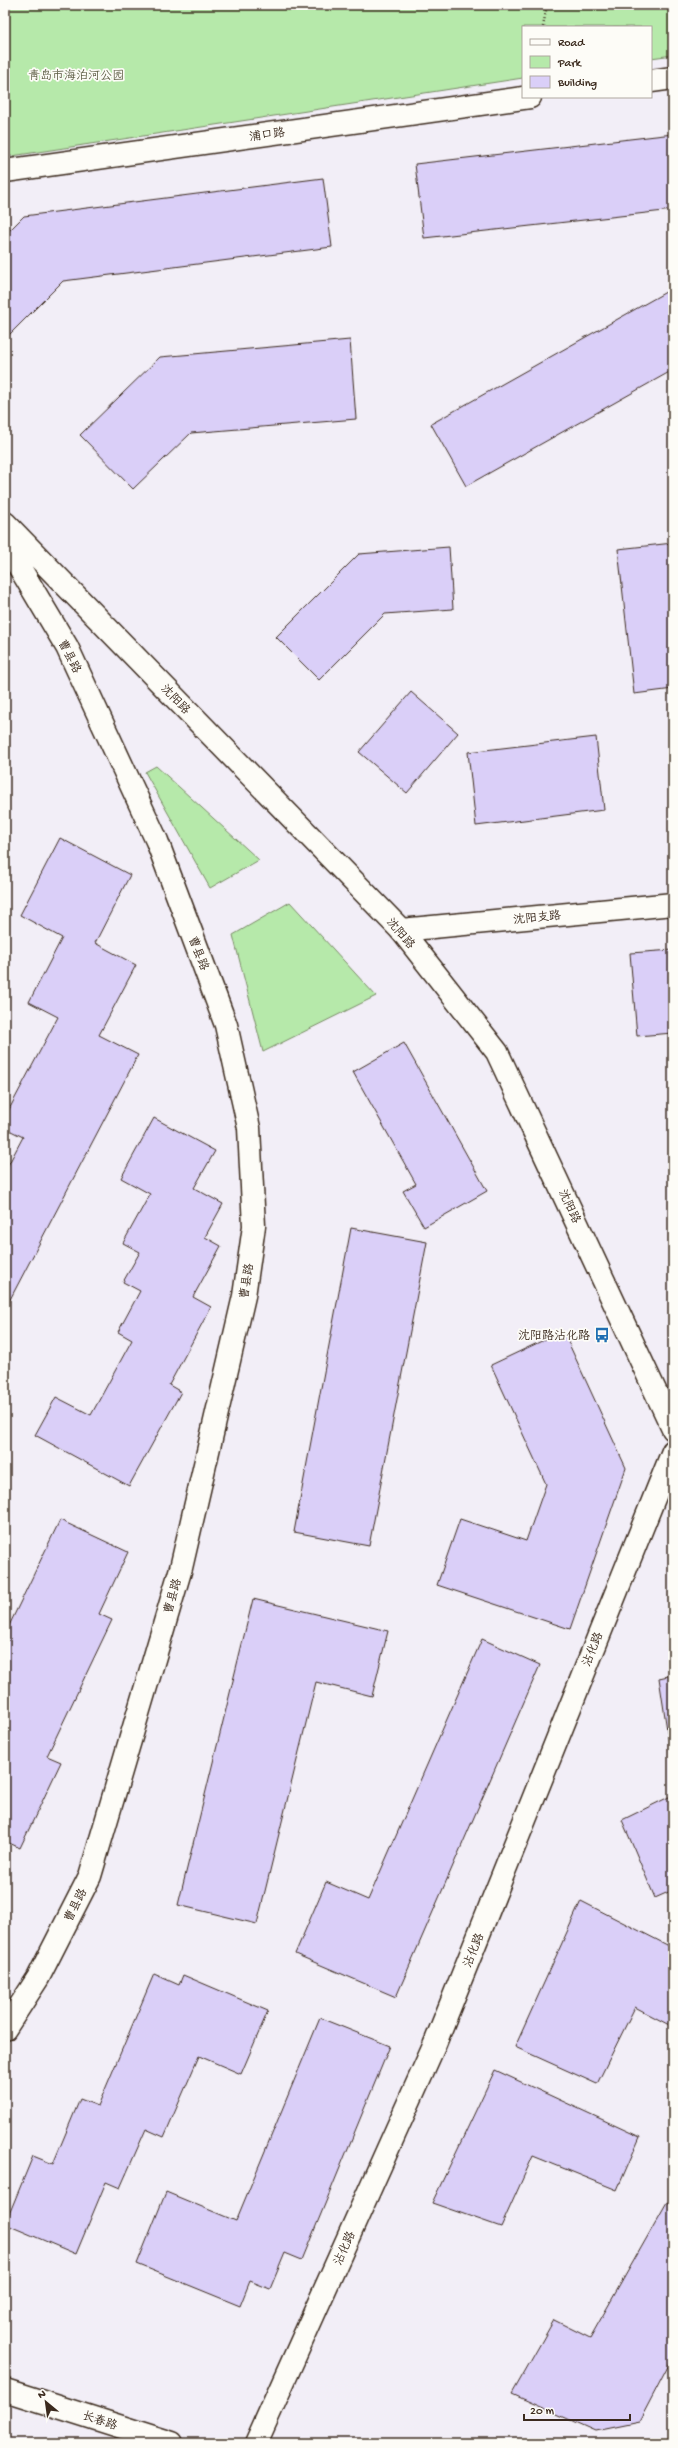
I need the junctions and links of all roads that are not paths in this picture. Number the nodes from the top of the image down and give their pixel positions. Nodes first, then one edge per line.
1 (673, 78) edge
2 (652, 81) edge
3 (523, 98) edge
4 (5, 171) edge
5 (5, 523) edge
6 (5, 543) edge
7 (673, 904) edge
8 (401, 930) junction
9 (673, 1429) edge
10 (673, 1451) edge
11 (5, 2029) edge
12 (5, 2390) edge
13 (172, 2443) edge
14 (256, 2443) edge

1 - 2 street
3 - 4 street, 浦口路
5 - 8 street, 沈阳路
6 - 11 street, 曹县路
7 - 8 street, 沈阳支路
8 - 9 street, 沈阳路
10 - 14 street, 沾化路
12 - 13 street, 长春路

